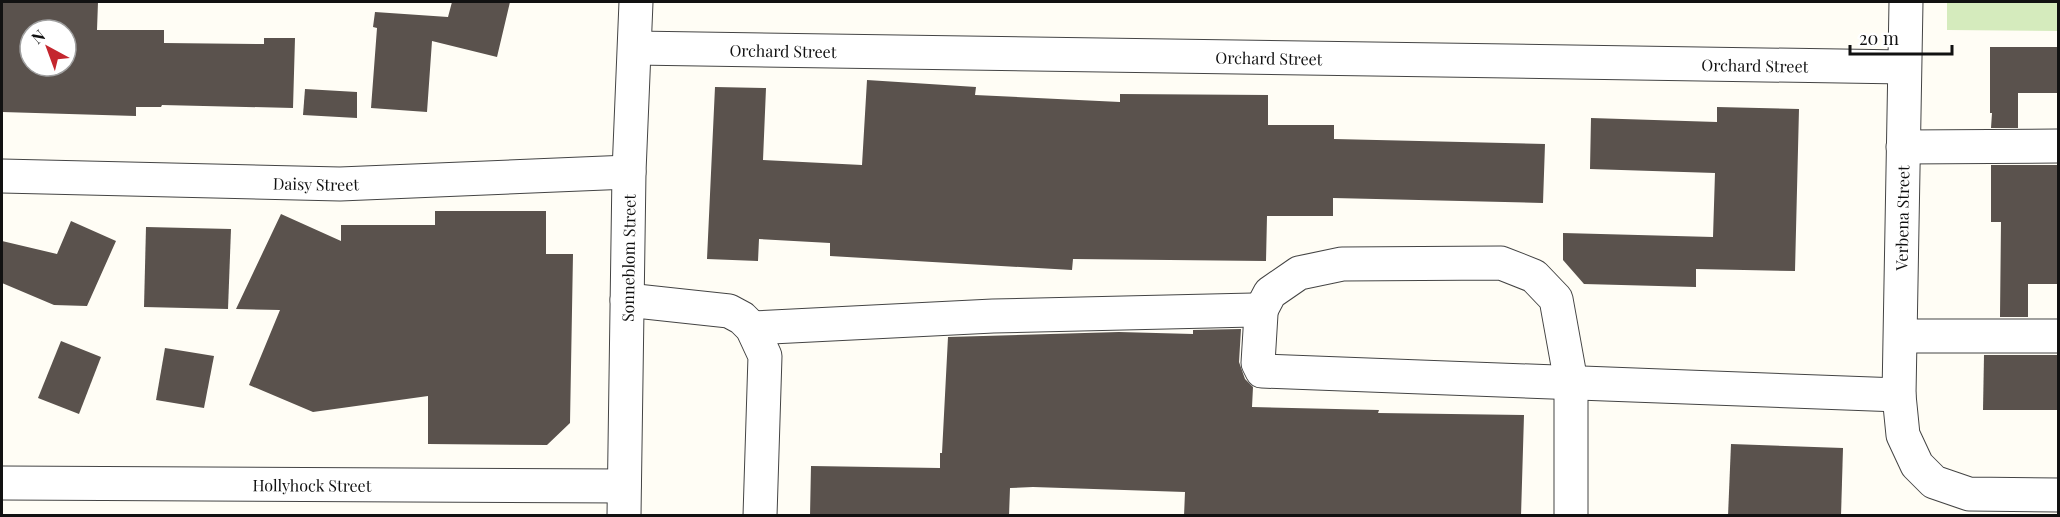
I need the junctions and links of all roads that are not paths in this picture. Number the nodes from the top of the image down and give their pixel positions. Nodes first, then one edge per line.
1 (636, 2) edge
2 (1906, 2) edge
3 (635, 48) junction
4 (1904, 67) junction
5 (2058, 146) edge
6 (1903, 147) junction
7 (629, 172) junction
8 (2, 176) edge
9 (627, 300) junction
10 (1260, 312) junction
11 (752, 328) junction
12 (1901, 336) junction
13 (2058, 336) edge
14 (1571, 382) junction
15 (1899, 395) junction
16 (2, 483) edge
17 (624, 501) edge
18 (2044, 502) edge
19 (760, 516) edge
20 (1571, 516) edge

1 - 3 street, Sonneblom Street
2 - 4 street, Verbena Street
3 - 4 street, Orchard Street
3 - 7 street, Sonneblom Street
4 - 6 street, Verbena Street
5 - 6 street
6 - 12 street, Verbena Street
7 - 8 street, Daisy Street
7 - 9 street, Sonneblom Street
9 - 11 street
9 - 17 street, Sonneblom Street
10 - 11 street
10 - 14 street
10 - 14 street
11 - 19 street
12 - 13 street
12 - 15 street, Verbena Street
14 - 15 street
14 - 20 street
15 - 18 street, Verbena Street
16 - 17 street, Hollyhock Street

